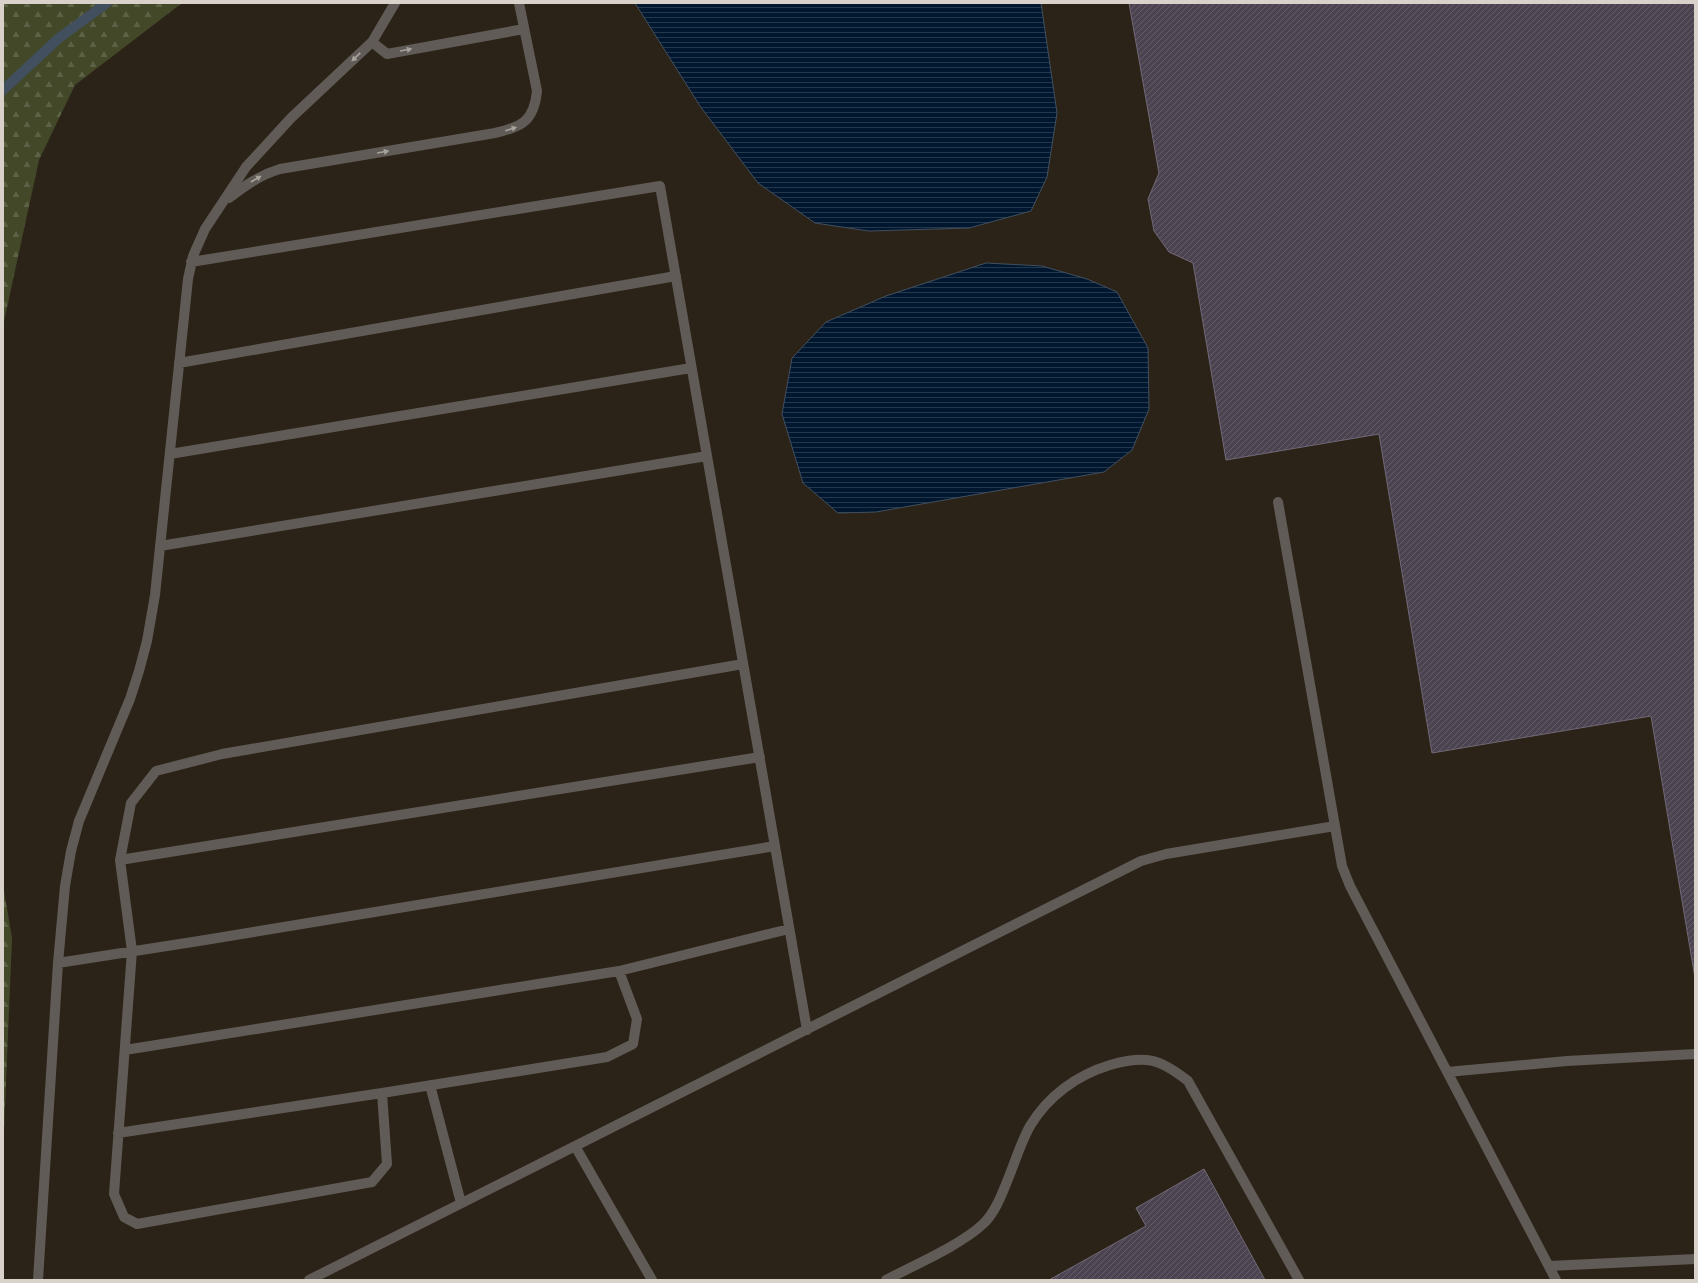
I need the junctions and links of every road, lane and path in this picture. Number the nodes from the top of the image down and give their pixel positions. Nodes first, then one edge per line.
1 (395, 3) edge
2 (519, 3) edge
3 (524, 29) junction
4 (372, 42) junction
5 (225, 202) junction
6 (191, 262) junction
7 (676, 276) junction
8 (179, 363) junction
9 (692, 368) junction
10 (170, 454) junction
11 (707, 456) junction
12 (1278, 502) dead end
13 (160, 546) junction
14 (743, 664) junction
15 (760, 756) junction
16 (1335, 826) junction
17 (775, 846) junction
18 (120, 860) junction
19 (789, 930) junction
20 (132, 951) junction
21 (58, 963) junction
22 (619, 971) junction
23 (807, 1030) junction
24 (125, 1050) junction
25 (1695, 1054) edge
26 (1447, 1072) junction
27 (430, 1085) junction
28 (382, 1093) junction
29 (118, 1133) junction
30 (575, 1146) junction
31 (461, 1203) junction
32 (1695, 1259) edge
33 (1549, 1266) junction
34 (38, 1280) edge
35 (309, 1280) edge
36 (652, 1280) edge
37 (886, 1280) edge
38 (1299, 1280) edge
39 (1556, 1280) edge

1 - 4 lane
2 - 3 lane
4 -> 3 lane
5 -> 3 lane
4 -> 5 lane
5 - 6 lane
6 - 7 lane
6 - 8 lane
7 - 8 lane
7 - 9 lane
8 - 10 lane
9 - 10 lane
9 - 11 lane
10 - 13 lane
11 - 13 lane
11 - 14 lane
12 - 16 lane
13 - 21 lane
14 - 15 lane
14 - 18 lane
15 - 17 lane
15 - 18 lane
16 - 23 lane
16 - 26 lane
17 - 19 lane
17 - 20 lane
18 - 20 lane
19 - 22 lane
19 - 23 lane
20 - 21 lane
20 - 24 lane
21 - 34 lane
22 - 24 lane
22 - 27 lane
23 - 30 lane
24 - 29 lane
25 - 26 lane
26 - 33 lane
27 - 28 lane
27 - 31 lane
28 - 29 lane
28 - 29 lane
30 - 31 lane
30 - 36 lane
31 - 35 lane
32 - 33 lane
33 - 39 lane
37 - 38 lane

